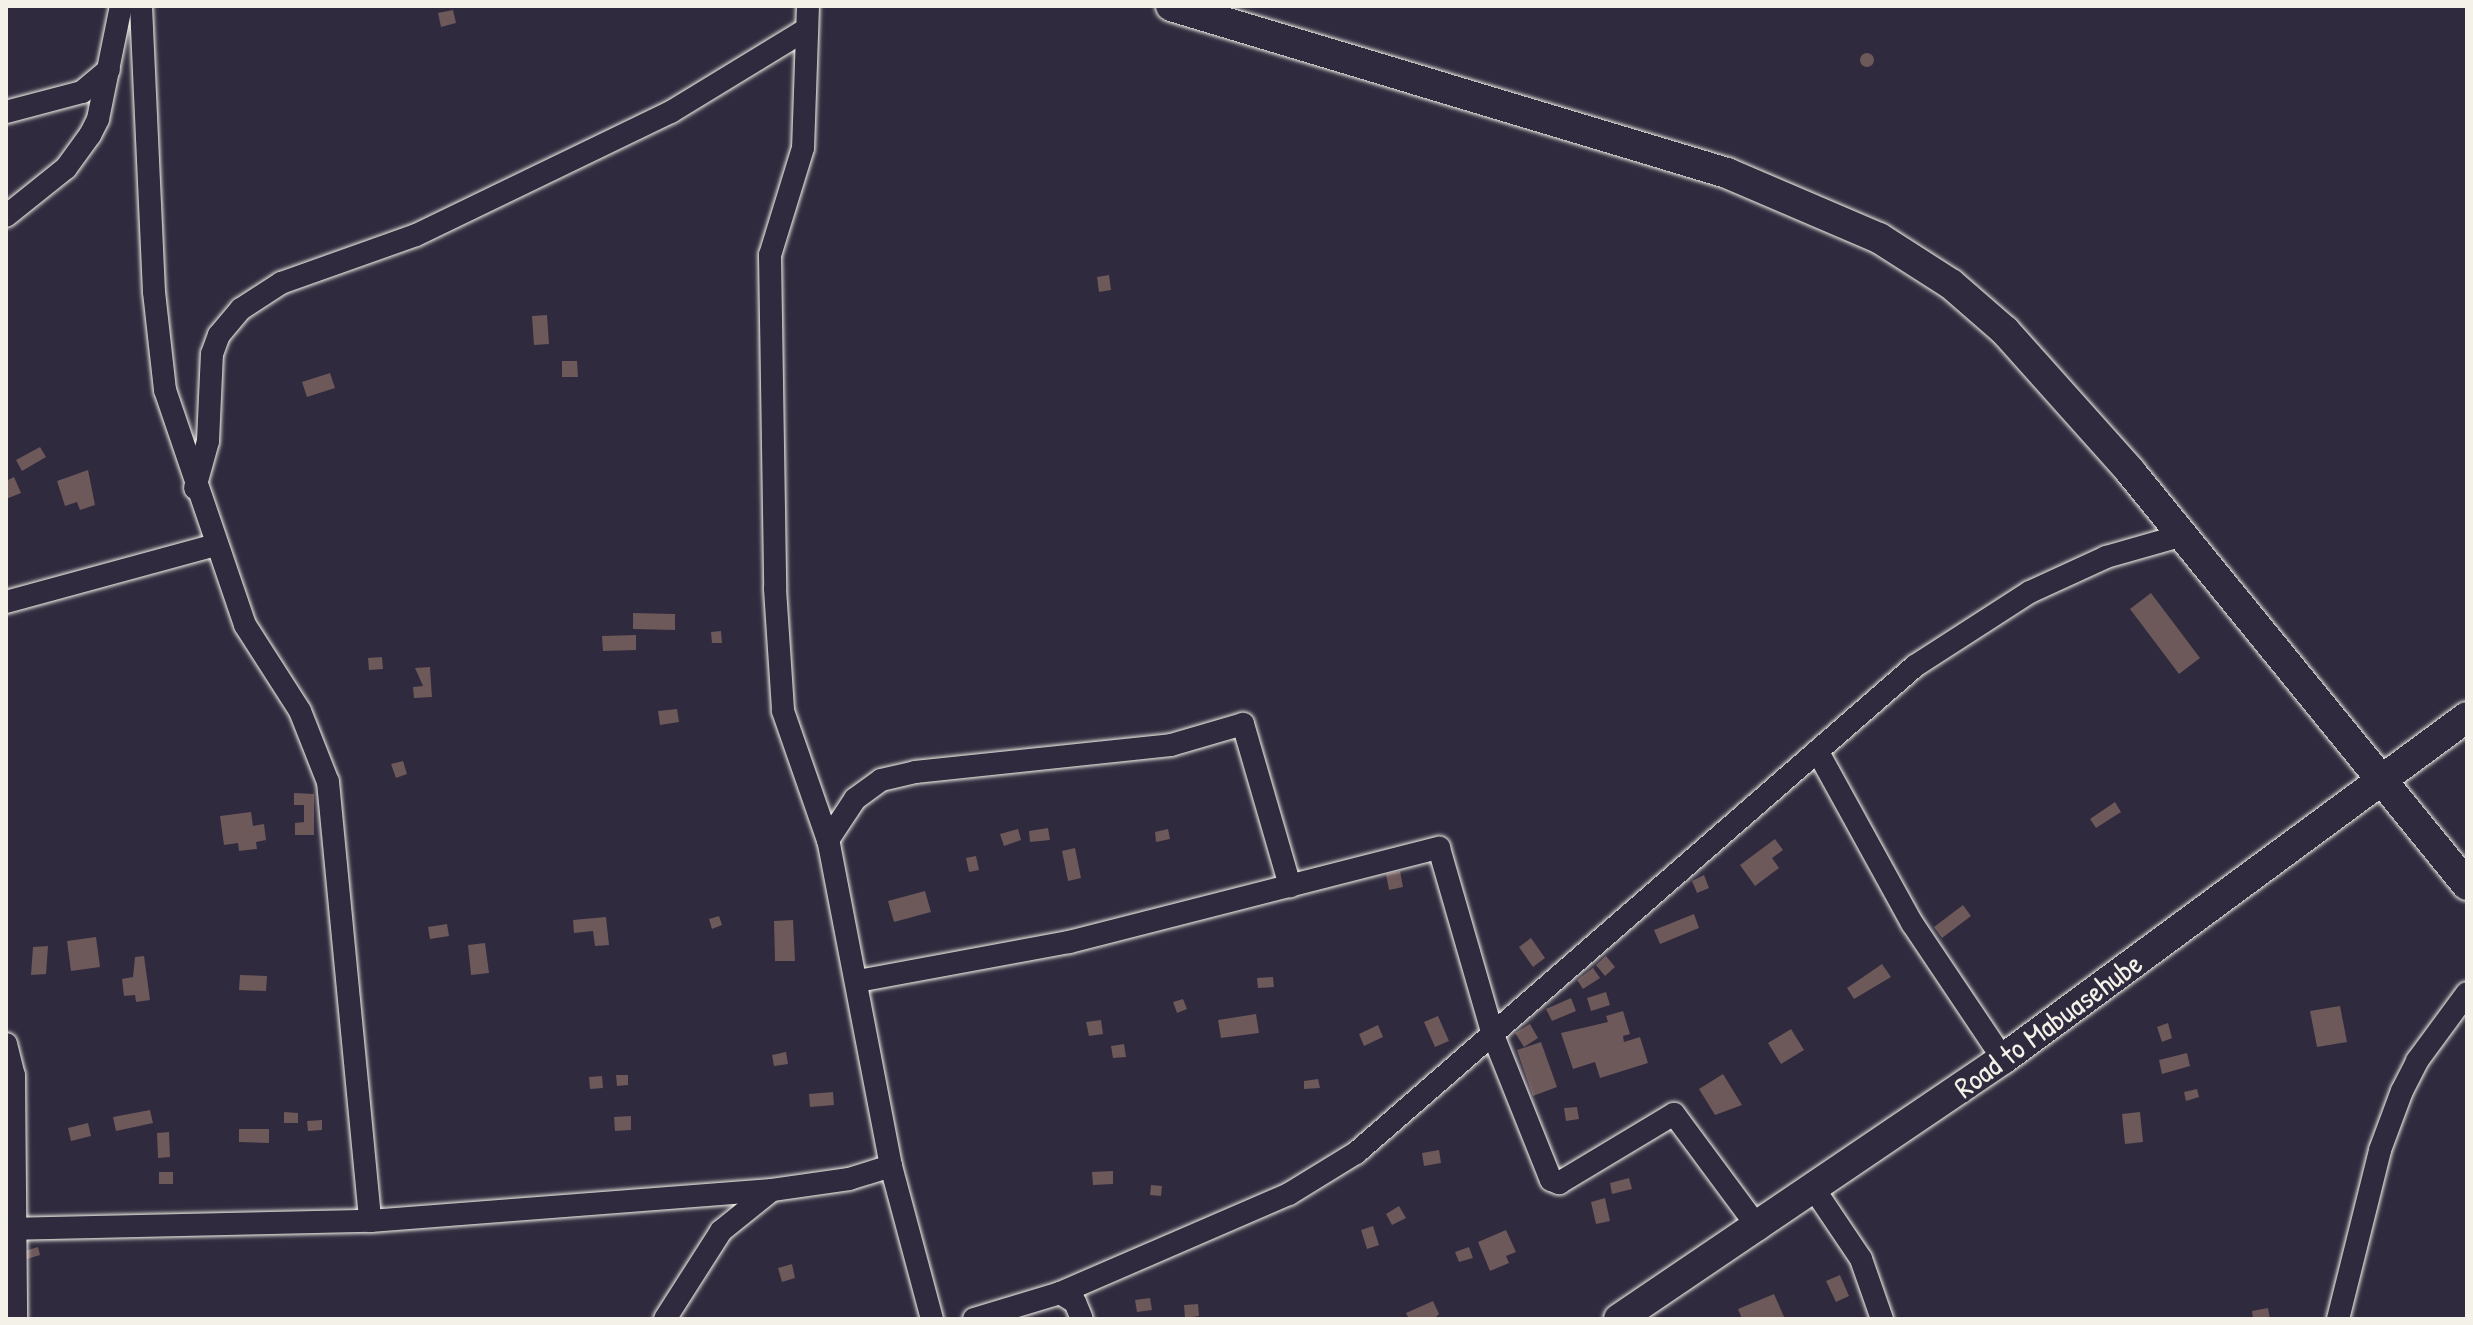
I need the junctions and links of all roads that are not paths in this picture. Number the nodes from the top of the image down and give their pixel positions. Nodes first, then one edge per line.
1 (121, 6) edge
2 (141, 6) edge
3 (808, 6) edge
4 (1171, 6) edge
5 (807, 29) junction
6 (110, 68) junction
7 (6, 112) edge
8 (6, 216) edge
9 (195, 488) junction
10 (2183, 535) junction
11 (216, 545) junction
12 (6, 602) edge
13 (2467, 717) edge
14 (1819, 754) junction
15 (2386, 780) junction
16 (828, 840) junction
17 (2467, 885) edge
18 (1290, 886) junction
19 (858, 981) junction
20 (2467, 993) edge
21 (1493, 1035) junction
22 (6, 1044) edge
23 (2003, 1059) junction
24 (891, 1166) junction
25 (1814, 1189) junction
26 (772, 1190) junction
27 (370, 1221) junction
28 (10, 1229) edge
29 (1759, 1229) junction
30 (1060, 1293) junction
31 (16, 1319) edge
32 (665, 1319) edge
33 (932, 1319) edge
34 (974, 1319) edge
35 (1082, 1319) edge
36 (1619, 1319) edge
37 (1882, 1319) edge
38 (2338, 1319) edge

1 - 6 street
2 - 9 street
3 - 5 street
4 - 10 street
5 - 9 street
5 - 16 street
6 - 7 street
6 - 8 street
9 - 11 street
10 - 14 street
10 - 15 street
11 - 12 street
11 - 27 street
13 - 15 street, Road to Mabuasehube
14 - 21 street
14 - 23 street
15 - 17 street
15 - 23 street, Road to Mabuasehube
16 - 18 street
16 - 19 street
18 - 19 street
18 - 21 street
19 - 24 street
20 - 38 street
21 - 29 street
21 - 30 street
22 - 28 street
23 - 25 street, Road to Mabuasehube
24 - 26 street
24 - 33 street
25 - 29 street, Road to Mabuasehube
25 - 37 street
26 - 27 street
26 - 32 street
27 - 28 street
28 - 31 street
29 - 36 street, Road to Mabuasehube
30 - 34 street
30 - 35 street

